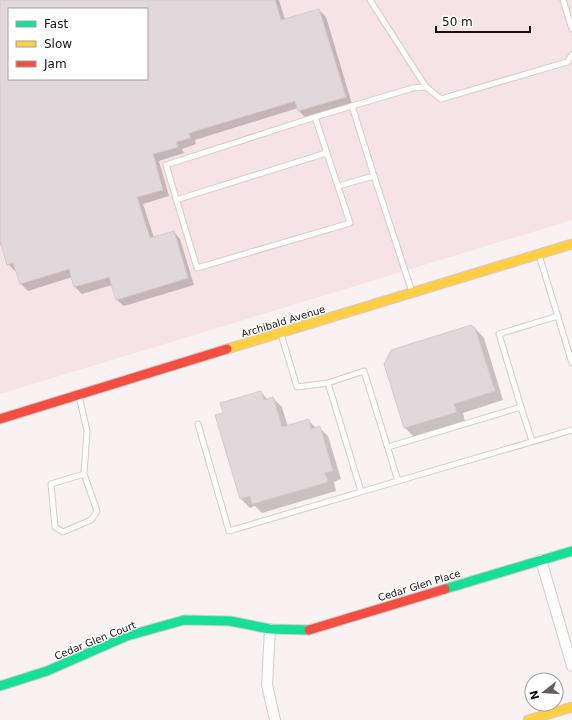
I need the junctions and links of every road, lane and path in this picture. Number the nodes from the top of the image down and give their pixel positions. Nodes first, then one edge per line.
1 (370, 0) edge
2 (563, 0) edge
3 (572, 29) edge
4 (572, 55) edge
5 (426, 87) junction
6 (352, 106) junction
7 (315, 117) junction
8 (326, 153) junction
9 (374, 176) junction
10 (338, 186) junction
11 (176, 200) junction
12 (572, 244) edge
13 (538, 254) junction
14 (412, 293) junction
15 (558, 316) junction
16 (280, 333) junction
17 (572, 363) edge
18 (328, 383) junction
19 (79, 395) junction
20 (521, 407) junction
21 (0, 419) edge
22 (198, 424) dead end
23 (572, 430) edge
24 (532, 441) junction
25 (388, 447) junction
26 (84, 474) junction
27 (398, 481) junction
28 (361, 491) junction
29 (572, 551) edge
30 (541, 560) junction
31 (270, 629) junction
32 (572, 666) edge
33 (0, 686) edge
34 (572, 707) edge
35 (275, 720) edge
36 (528, 720) edge

1 - 5 lane
2 - 3 lane
4 - 5 lane
5 - 6 lane
6 - 7 lane
6 - 9 lane
7 - 8 lane
7 - 11 lane
8 - 10 lane
8 - 11 lane
9 - 10 lane
9 - 14 lane
10 - 11 lane
12 - 13 street, Archibald Avenue
13 - 14 street, Archibald Avenue
13 - 15 lane
14 - 16 street, Archibald Avenue
15 - 17 lane
15 - 20 lane
16 - 18 lane
16 - 19 street, Archibald Avenue
18 - 25 lane
18 - 28 lane
19 - 21 street, Archibald Avenue
19 - 26 lane
20 - 24 lane
20 - 25 lane
22 - 28 lane
23 - 24 lane
24 - 27 lane
25 - 27 lane
26 - 26 lane
27 - 28 lane
29 - 30 street, Cedar Glen Place
30 - 31 street, Cedar Glen Place
30 - 32 street
31 - 33 street, Cedar Glen Court
31 - 35 street
34 - 36 street

